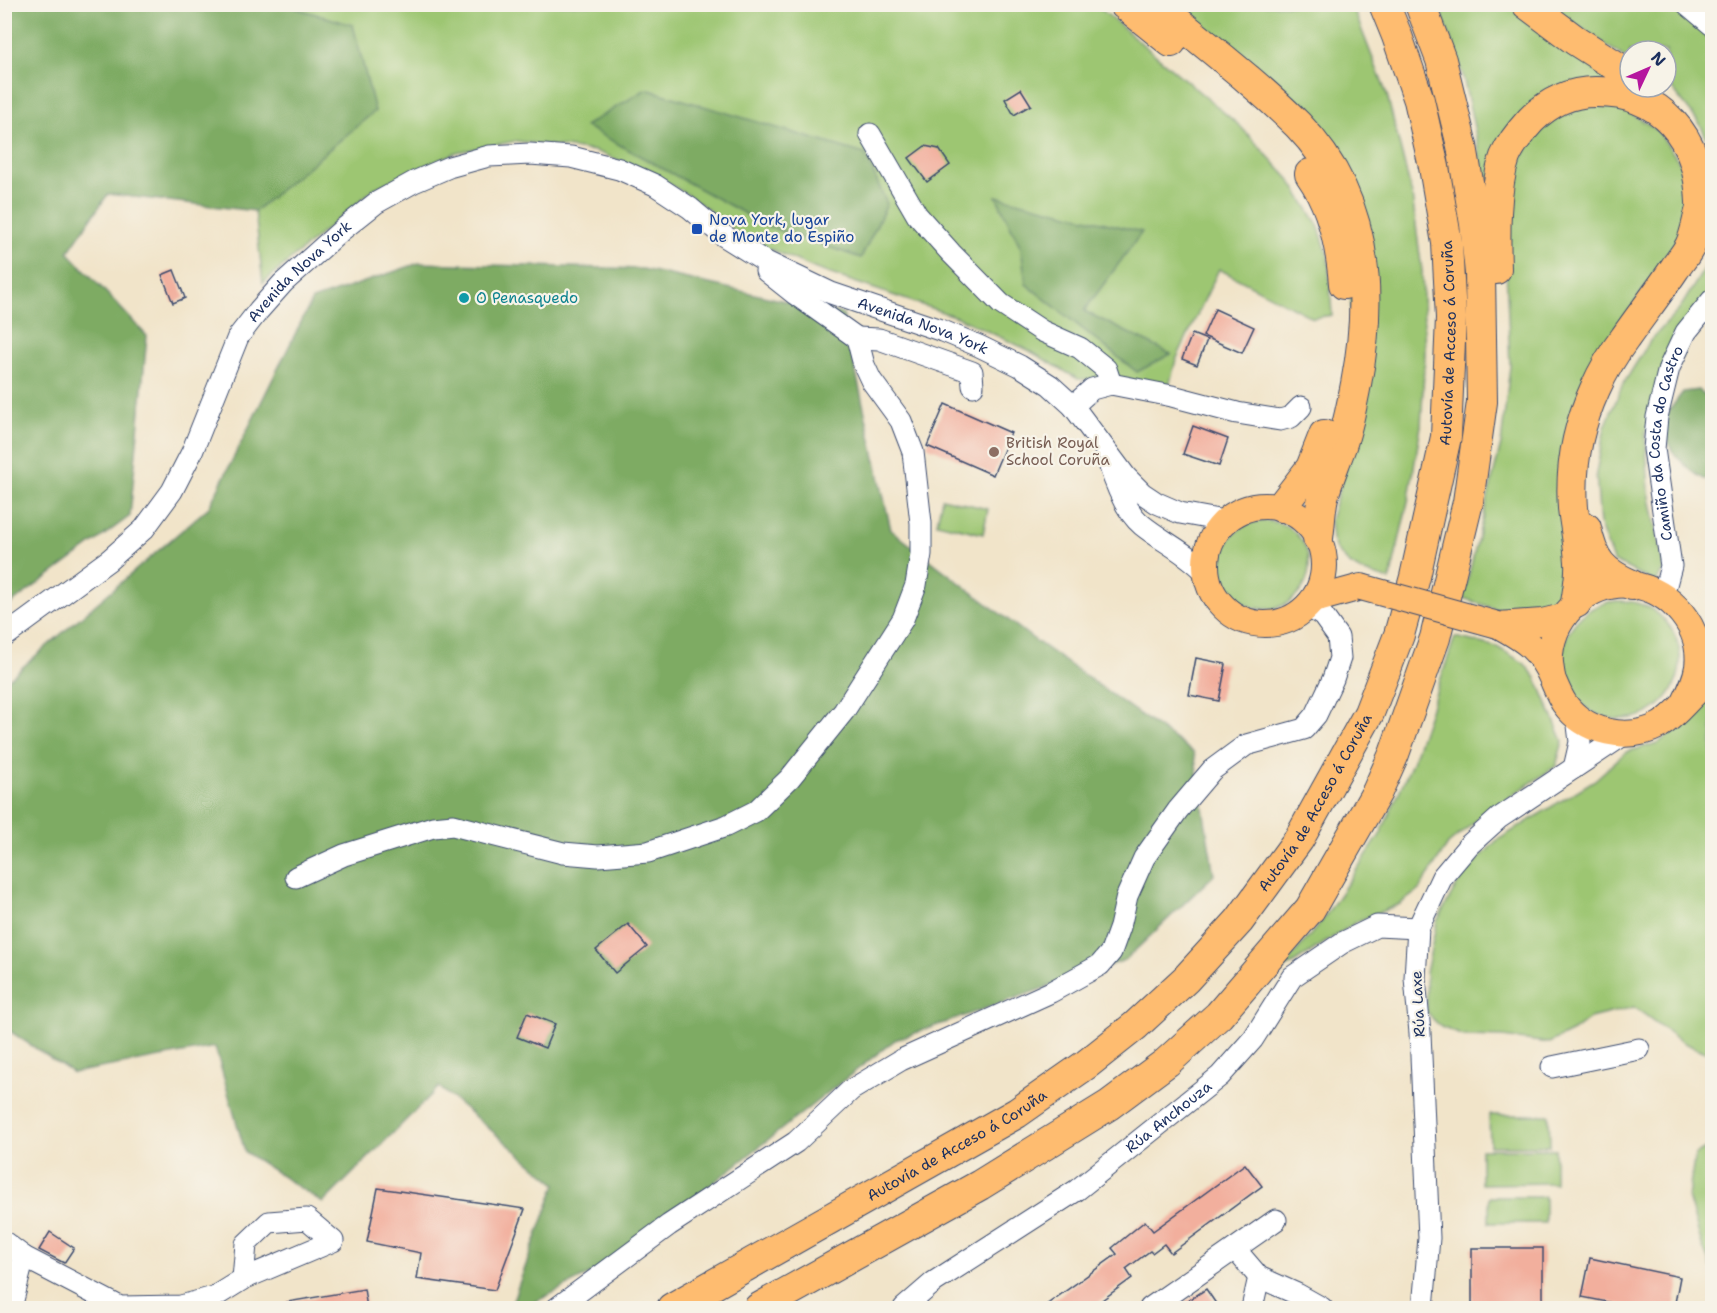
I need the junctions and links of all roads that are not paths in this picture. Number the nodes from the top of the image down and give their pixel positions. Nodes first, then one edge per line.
1 (1124, 4) edge
2 (1156, 4) edge
3 (1384, 4) edge
4 (1420, 4) edge
5 (1527, 4) edge
6 (1687, 4) edge
7 (1713, 25) edge
8 (1618, 67) edge
9 (1663, 99) edge
10 (870, 134) dead end
11 (1713, 193) edge
12 (1713, 210) edge
13 (721, 234) junction
14 (1713, 300) edge
15 (857, 338) junction
16 (1111, 384) junction
17 (973, 386) dead end
18 (1073, 406) junction
19 (1301, 407) dead end
20 (1103, 446) junction
21 (1468, 502) junction
22 (1281, 507) junction
23 (1224, 521) junction
24 (1322, 551) junction
25 (1206, 573) junction
26 (1632, 585) junction
27 (1361, 587) junction
28 (1663, 596) junction
29 (1311, 603) junction
30 (1569, 610) junction
31 (1498, 625) junction
32 (4, 636) edge
33 (1705, 652) edge
34 (1552, 677) junction
35 (1713, 681) edge
36 (1685, 702) junction
37 (1577, 717) junction
38 (1625, 734) junction
39 (1574, 768) junction
40 (296, 877) dead end
41 (1418, 928) junction
42 (1639, 1048) dead end
43 (1552, 1067) dead end
44 (1276, 1220) dead end
45 (4, 1242) edge
46 (1235, 1249) junction
47 (24, 1257) junction
48 (1260, 1277) junction
49 (243, 1279) dead end
50 (11, 1308) edge
51 (558, 1308) edge
52 (672, 1308) edge
53 (759, 1308) edge
54 (904, 1308) edge
55 (1150, 1308) edge
56 (1252, 1308) edge
57 (1322, 1308) edge
58 (1423, 1308) edge

1 - 22 highway
2 - 24 highway
3 - 52 highway, Autovía de Acceso á Coruña
4 - 21 highway, Autovía de Acceso á Coruña
5 - 8 highway
6 - 7 street
9 - 11 highway
10 - 16 street
12 - 26 highway
13 - 15 street, Avenida Nova York
13 - 18 street, Avenida Nova York
13 - 32 street, Avenida Nova York
14 - 28 street, Camiño da Costa do Castro
15 - 17 street
15 - 40 street
16 - 18 street
16 - 19 street
18 - 20 street, Avenida Nova York
20 - 23 street, Avenida Nova York
20 - 25 street, Avenida Nova York
21 - 30 highway
21 - 53 highway, Autovía de Acceso á Coruña
22 - 23 main road
22 - 24 main road
23 - 25 main road
24 - 27 main road
24 - 29 main road
25 - 29 main road
26 - 28 main road
26 - 30 main road
27 - 29 main road
27 - 31 main road, bridge
28 - 33 main road
29 - 51 street
30 - 31 main road
30 - 34 main road
31 - 34 main road
33 - 36 main road
34 - 37 main road
35 - 36 main road
36 - 38 main road
37 - 38 main road
37 - 39 street
38 - 39 street, Rúa Laxe
39 - 41 street, Rúa Laxe
41 - 54 street, Rúa Anchouza
41 - 58 street, Rúa Laxe
42 - 43 street
44 - 46 street
45 - 47 street
46 - 48 street
46 - 55 street
47 - 49 street
47 - 50 street
48 - 56 street
48 - 57 street

